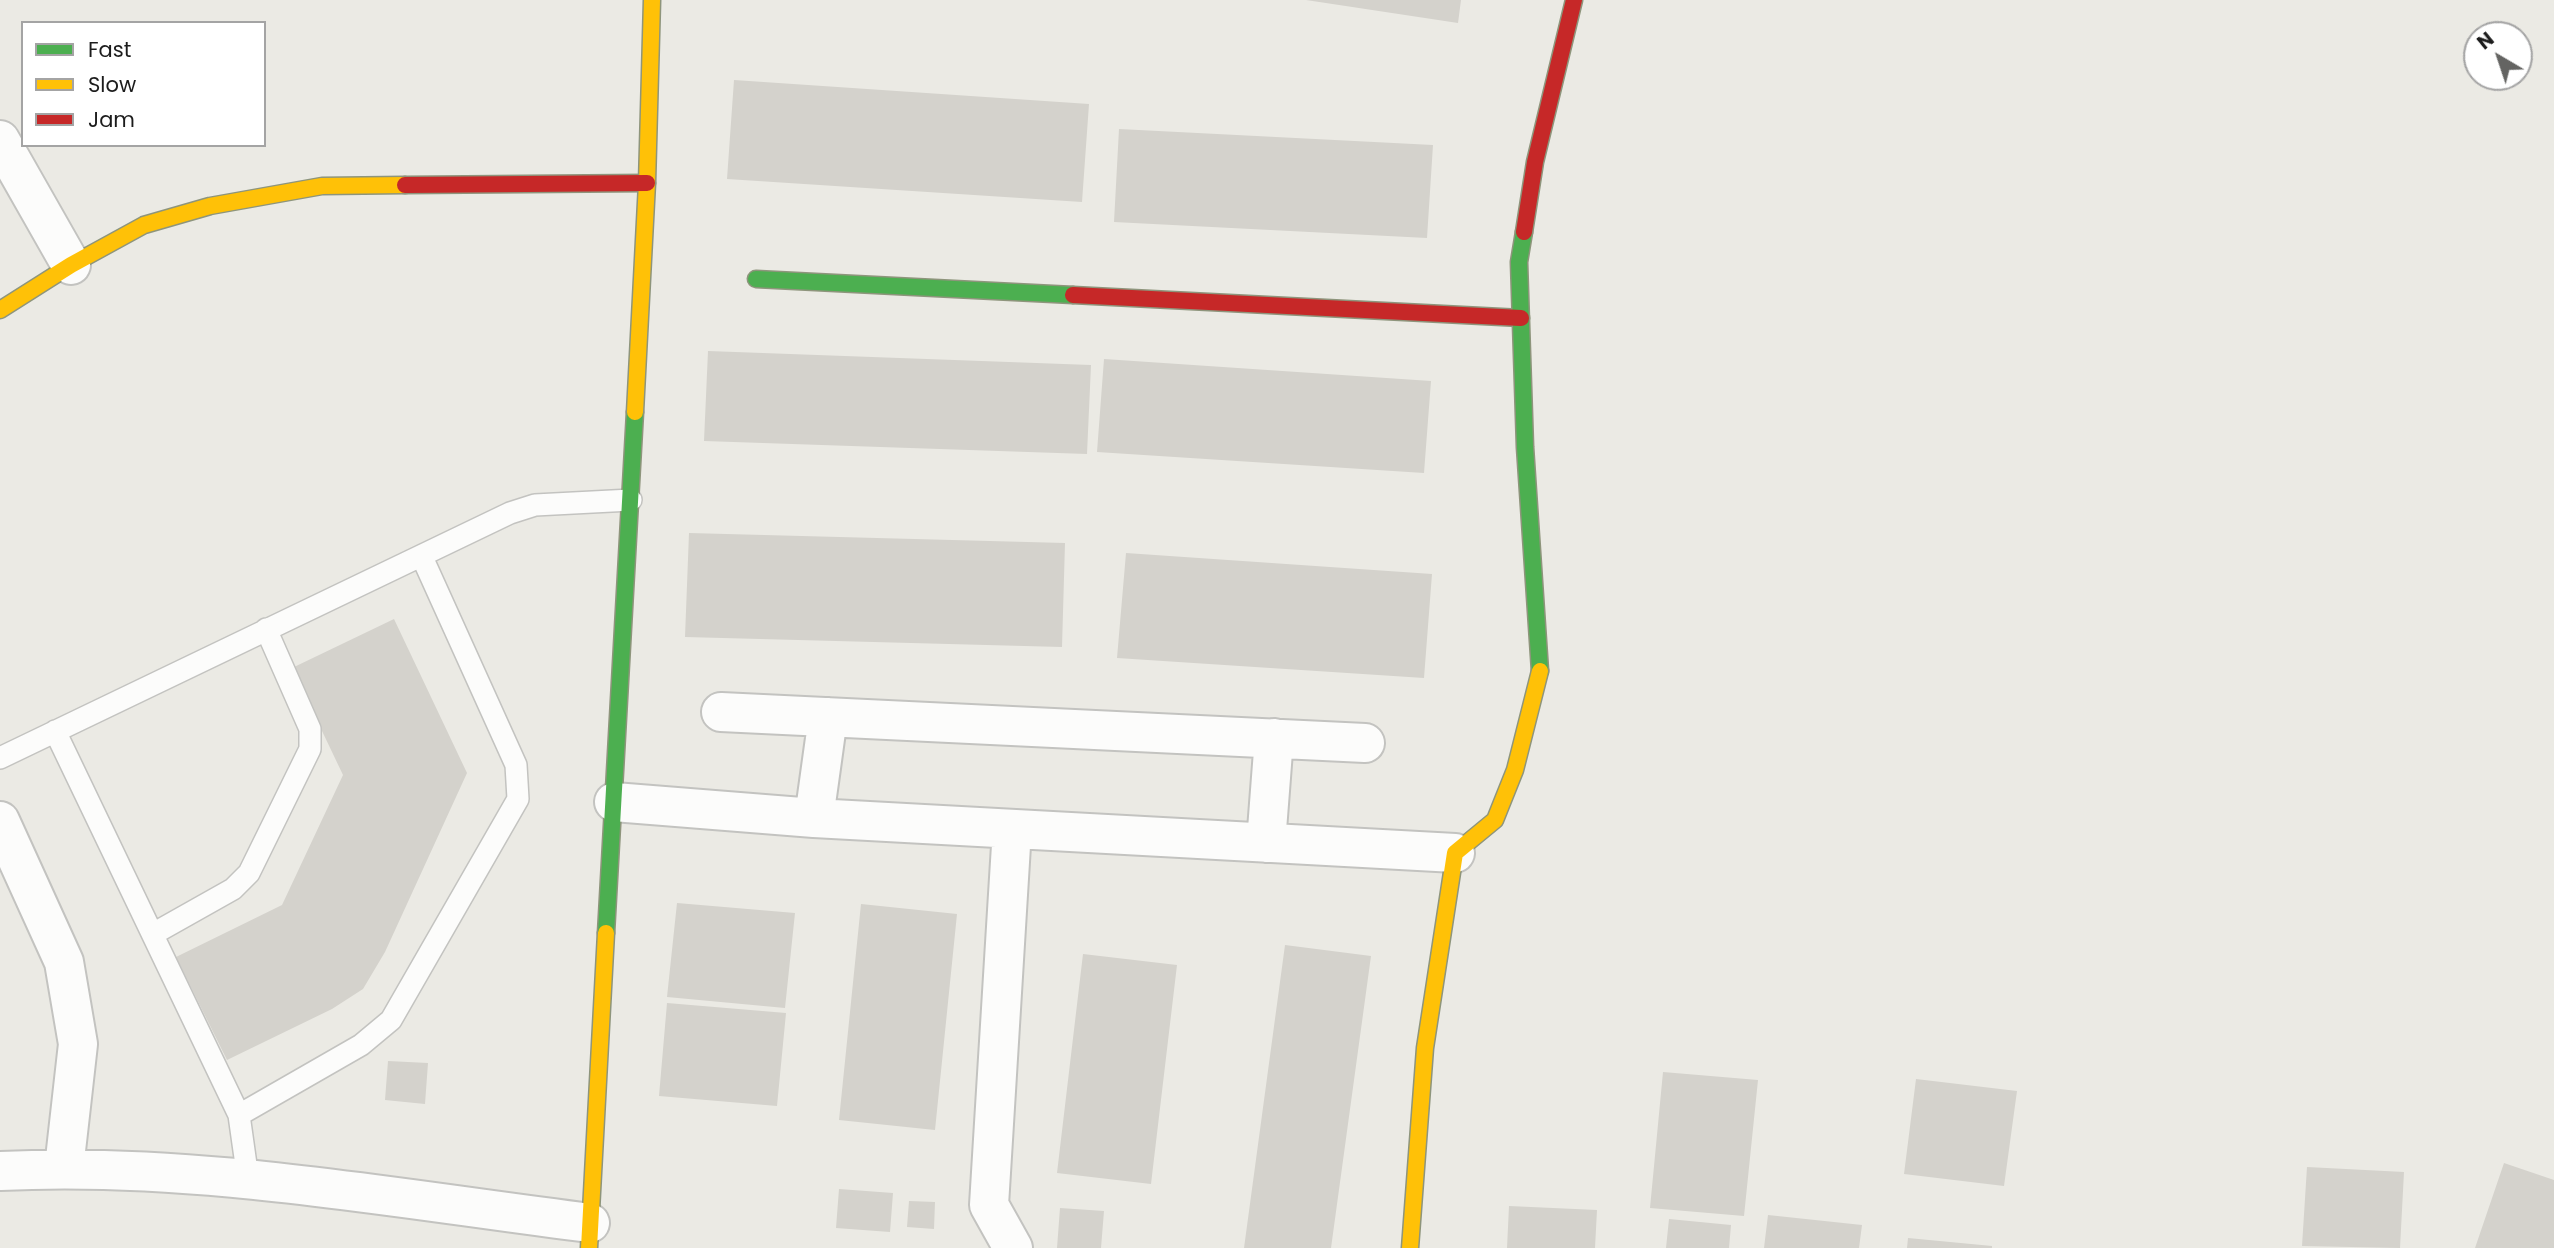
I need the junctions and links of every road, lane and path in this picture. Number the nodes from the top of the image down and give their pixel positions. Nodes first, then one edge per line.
1 (652, 0) edge
2 (1574, 0) edge
3 (0, 140) edge
4 (647, 183) junction
5 (71, 265) junction
6 (756, 279) dead end
7 (0, 310) edge
8 (1521, 318) junction
9 (631, 500) junction
10 (422, 557) junction
11 (265, 629) junction
12 (721, 712) dead end
13 (828, 717) junction
14 (55, 731) junction
15 (1274, 738) junction
16 (1364, 743) dead end
17 (0, 758) edge
18 (614, 802) junction
19 (814, 818) junction
20 (0, 821) edge
21 (1012, 829) junction
22 (1266, 843) junction
23 (1455, 853) junction
24 (153, 934) junction
25 (239, 1115) junction
26 (64, 1168) junction
27 (0, 1171) edge
28 (248, 1180) junction
29 (589, 1236) edge
30 (1013, 1248) edge
31 (1410, 1248) edge

1 - 4 street
2 - 8 street
3 - 5 street
4 - 5 street
4 - 9 street
5 - 7 street
6 - 8 street
8 - 23 street
9 - 10 lane
9 - 18 street
10 - 11 lane
10 - 25 lane
11 - 14 lane
11 - 24 lane
12 - 13 street
13 - 15 street
13 - 19 street
14 - 17 lane
14 - 24 lane
15 - 16 street
15 - 22 street
18 - 19 street
18 - 29 street
19 - 21 street
20 - 26 street
21 - 22 street
21 - 30 street
22 - 23 street
23 - 31 street
24 - 25 lane
25 - 28 lane
26 - 27 street
26 - 28 street
28 - 29 street

